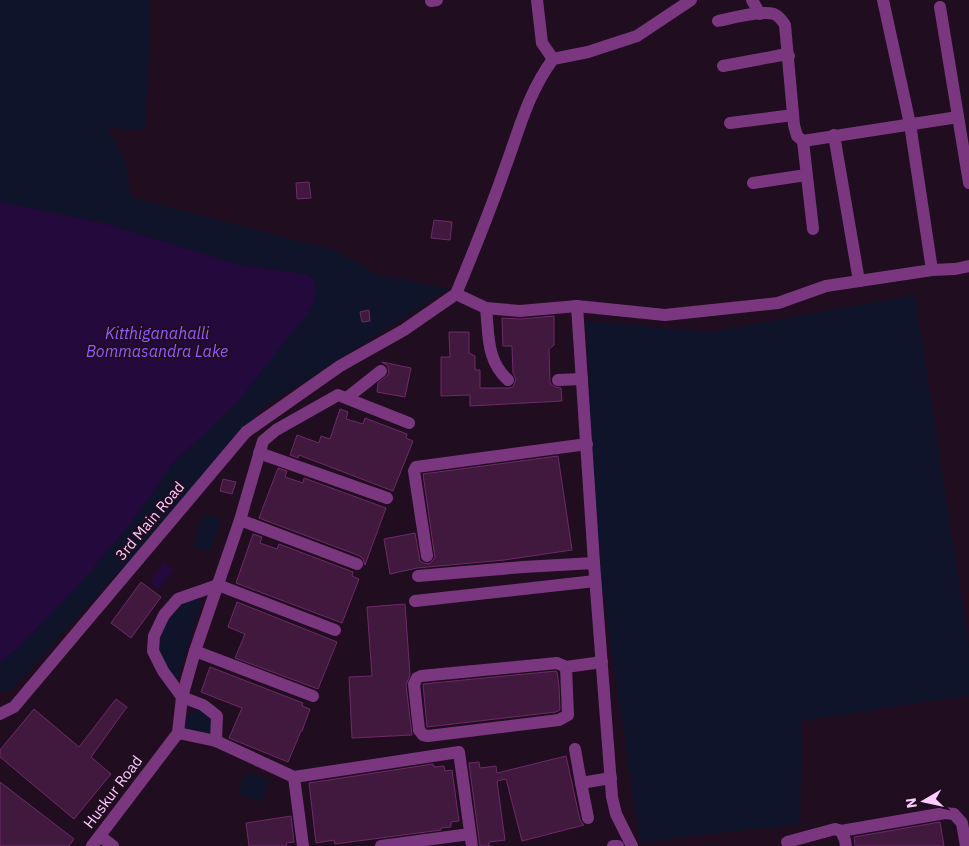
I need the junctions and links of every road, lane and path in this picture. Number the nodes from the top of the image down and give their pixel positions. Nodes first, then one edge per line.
1 (437, 0) edge
2 (537, 0) edge
3 (691, 0) edge
4 (752, 0) edge
5 (883, 0) edge
6 (432, 1) edge
7 (940, 7) dead end
8 (760, 14) junction
9 (718, 21) dead end
10 (789, 56) junction
11 (552, 59) junction
12 (723, 66) dead end
13 (793, 115) junction
14 (958, 117) junction
15 (730, 123) dead end
16 (910, 124) junction
17 (834, 135) junction
18 (802, 141) junction
19 (806, 175) junction
20 (753, 183) dead end
21 (969, 183) edge
22 (813, 229) dead end
23 (969, 266) edge
24 (932, 270) junction
25 (860, 281) junction
26 (456, 294) junction
27 (577, 306) junction
28 (486, 308) junction
29 (381, 371) dead end
30 (582, 379) junction
31 (508, 380) dead end
32 (558, 380) dead end
33 (348, 397) junction
34 (409, 423) dead end
35 (587, 444) junction
36 (259, 453) junction
37 (387, 498) dead end
38 (240, 520) junction
39 (427, 556) dead end
40 (594, 563) junction
41 (357, 564) dead end
42 (418, 576) dead end
43 (596, 581) junction
44 (218, 585) junction
45 (415, 600) dead end
46 (335, 630) dead end
47 (195, 652) junction
48 (602, 662) junction
49 (566, 667) junction
50 (313, 696) dead end
51 (182, 697) junction
52 (0, 714) edge
53 (178, 733) junction
54 (216, 740) junction
55 (575, 749) dead end
56 (294, 776) junction
57 (611, 778) junction
58 (581, 782) junction
59 (588, 818) dead end
60 (840, 831) junction
61 (471, 840) edge
62 (96, 841) edge
63 (788, 844) edge
64 (113, 846) edge
65 (303, 846) edge
66 (381, 846) edge
67 (613, 846) edge
68 (618, 846) edge
69 (632, 846) edge
70 (846, 846) edge
71 (966, 846) edge

1 - 6 street
2 - 11 street
3 - 11 street
4 - 8 street
5 - 16 street
7 - 14 street
8 - 9 street
8 - 10 street
10 - 12 street
10 - 13 street
11 - 26 street
13 - 15 street
13 - 18 street
14 - 16 street
14 - 21 street
16 - 17 street
16 - 24 street
17 - 18 street
17 - 25 street
18 - 19 street
19 - 20 street
19 - 22 street
23 - 24 street
24 - 25 street
25 - 27 street
26 - 28 street
26 - 52 street, 3rd Main Road
27 - 28 street
27 - 30 street
28 - 31 street
29 - 33 street
30 - 32 street
30 - 35 street
33 - 34 street
33 - 36 street
35 - 39 street
35 - 40 street
36 - 37 street
36 - 38 street
38 - 41 street
38 - 44 street
40 - 42 street
40 - 43 street
43 - 45 street
43 - 48 street
44 - 46 street
44 - 47 street
44 - 51 street
47 - 50 street
47 - 51 street
48 - 49 street
48 - 57 street
49 - 49 street
51 - 53 street
51 - 54 street
53 - 54 street
53 - 62 street, Huskur Road
54 - 56 street
55 - 58 street
56 - 61 street
56 - 65 street
57 - 58 street
57 - 69 street
58 - 59 street
60 - 63 street
60 - 70 street
60 - 71 street
61 - 66 street
62 - 64 street
67 - 68 street

